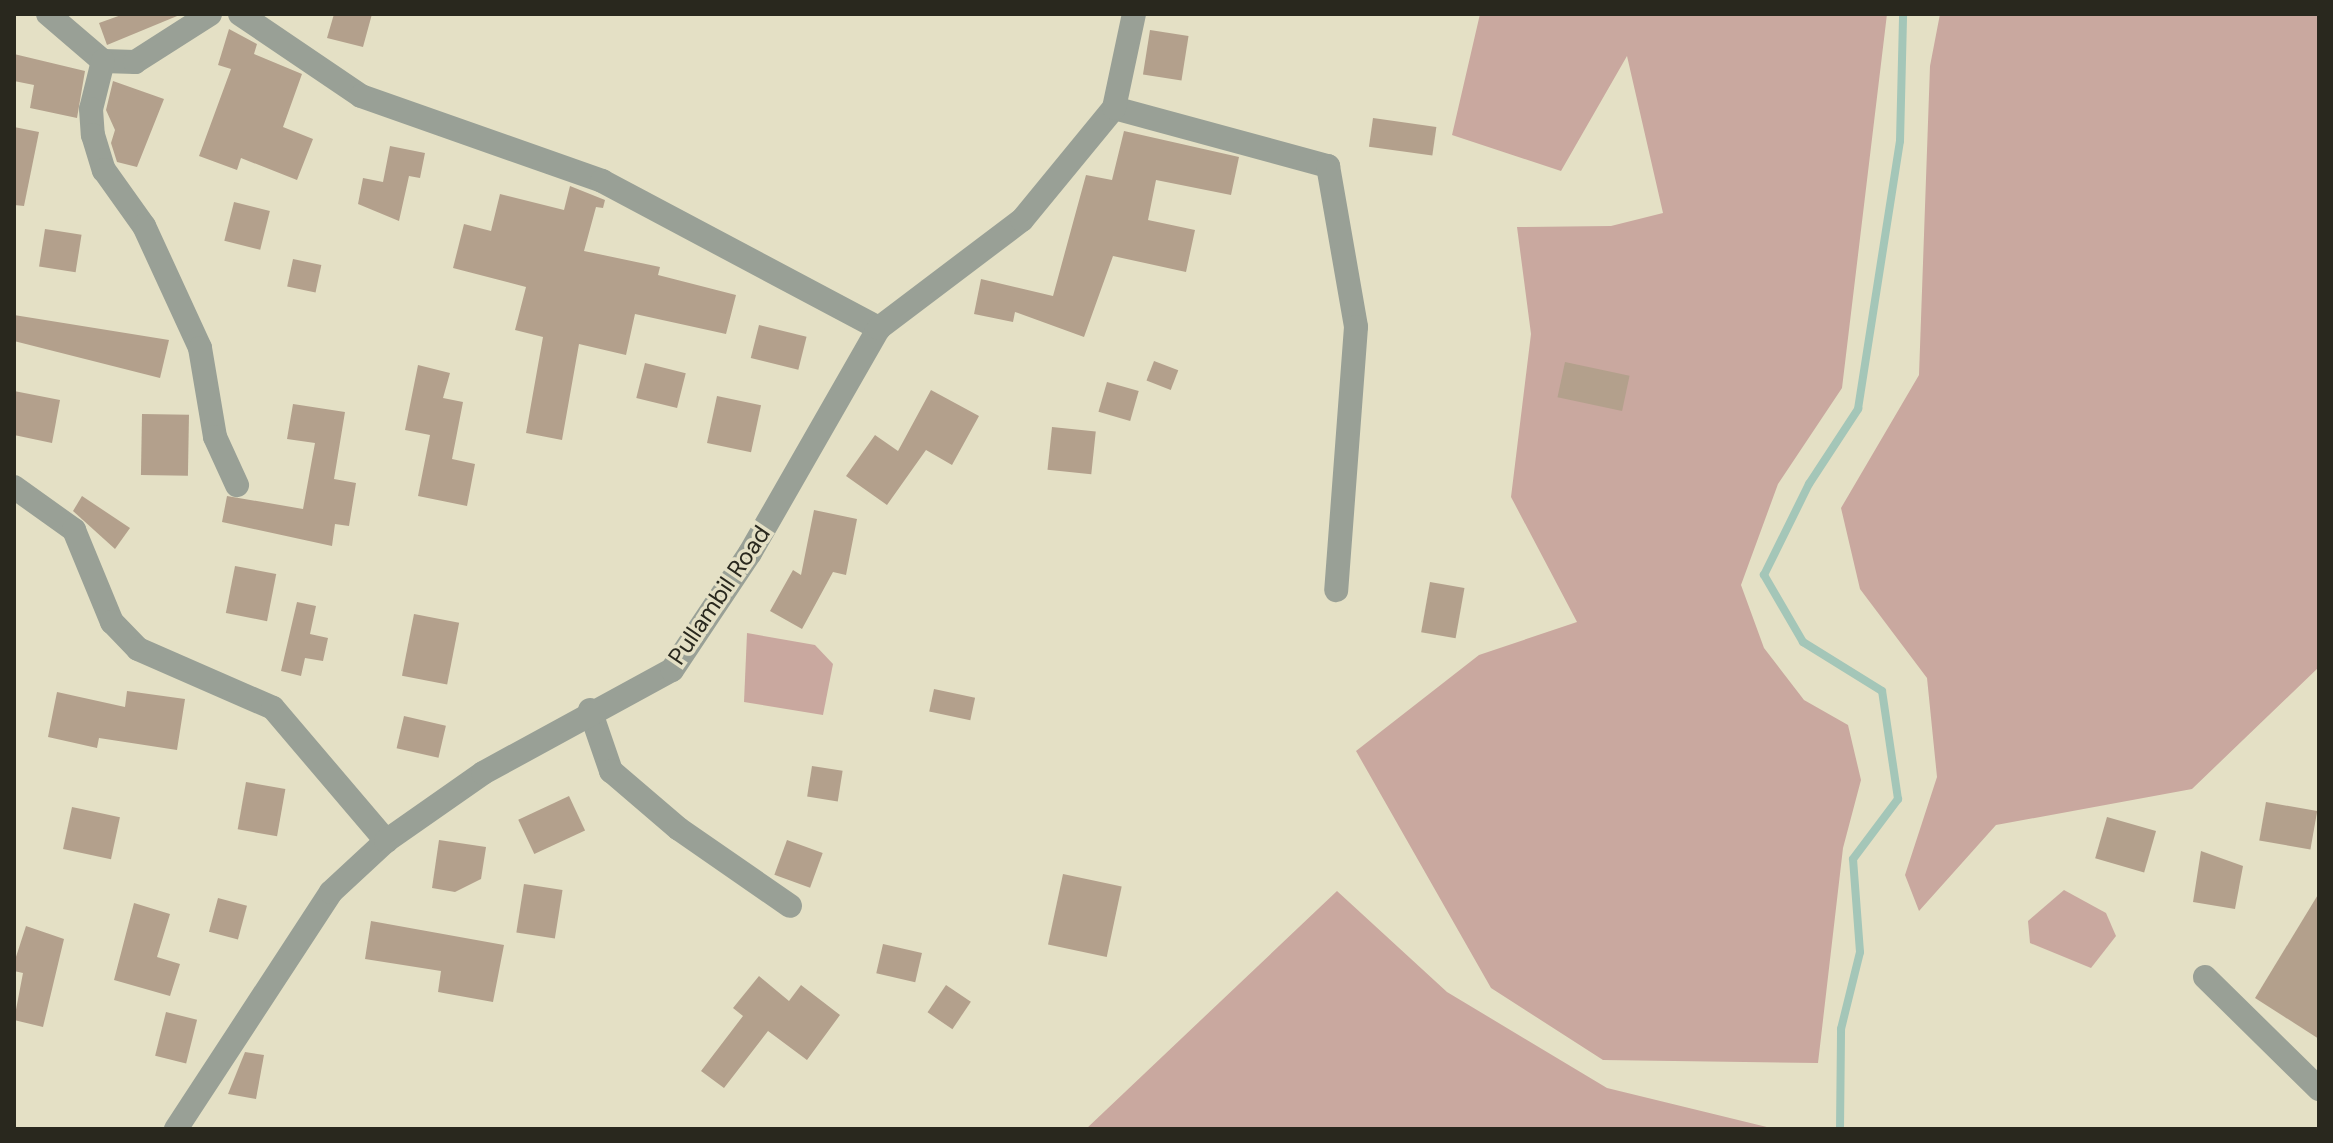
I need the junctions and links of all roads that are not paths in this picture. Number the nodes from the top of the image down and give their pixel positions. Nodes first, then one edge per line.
1 (48, 14) edge
2 (210, 14) edge
3 (240, 14) edge
4 (1134, 14) edge
5 (103, 61) junction
6 (1114, 108) junction
7 (879, 328) junction
8 (237, 485) dead end
9 (14, 487) edge
10 (1336, 590) dead end
11 (590, 710) junction
12 (386, 841) junction
13 (790, 906) dead end
14 (2205, 977) dead end
15 (2319, 1089) edge
16 (176, 1129) edge

1 - 5 street
2 - 5 street
3 - 7 street
4 - 6 street, Pullambil Road
5 - 8 street
6 - 7 street, Pullambil Road
6 - 10 street
7 - 11 street, Pullambil Road
9 - 12 street
11 - 12 street, Pullambil Road
11 - 13 street
12 - 16 street, Pullambil Road
14 - 15 street

